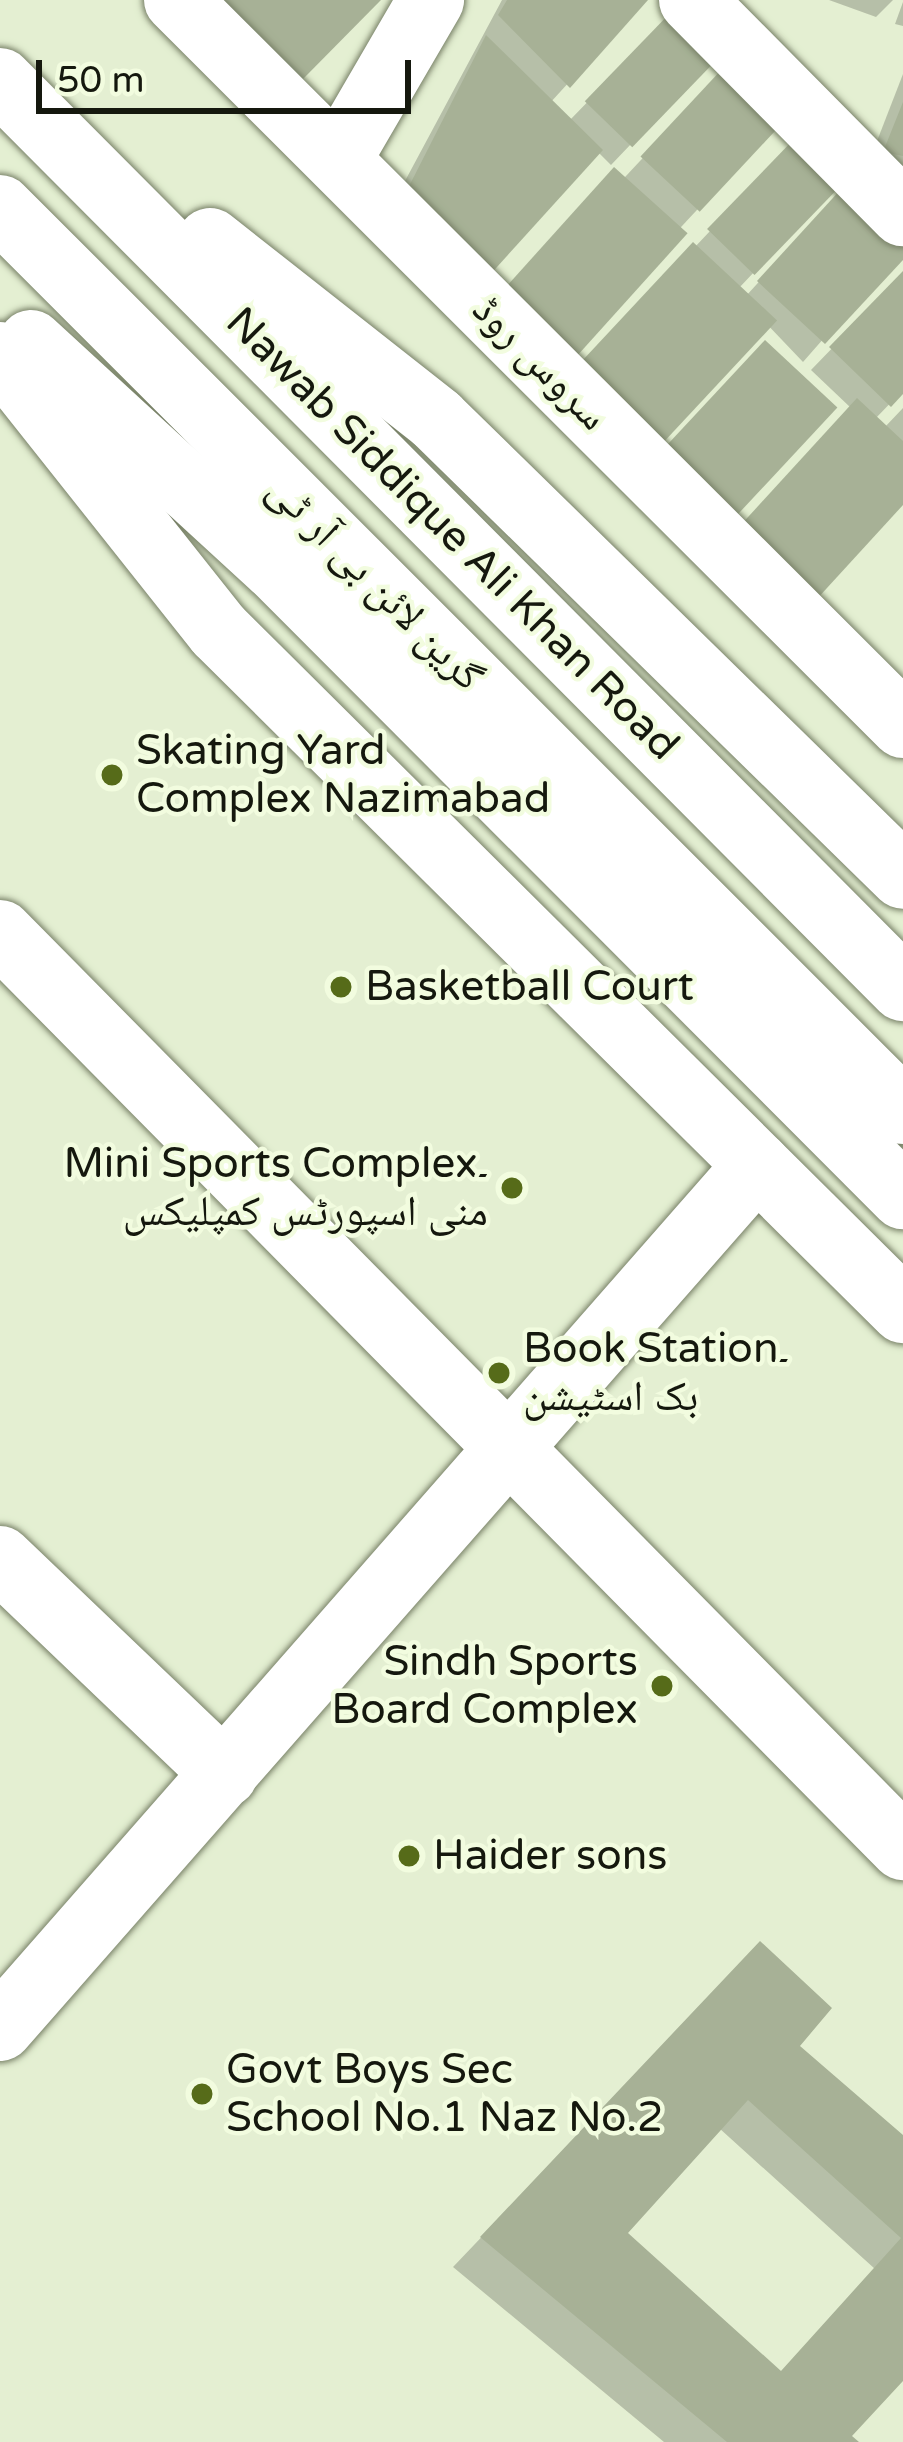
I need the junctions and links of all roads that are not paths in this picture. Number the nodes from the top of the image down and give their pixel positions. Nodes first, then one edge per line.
1 (177, 0) edge
2 (431, 0) edge
3 (692, 0) edge
4 (0, 78) edge
5 (338, 160) junction
6 (874, 164) edge
7 (0, 208) edge
8 (903, 213) edge
9 (0, 314) edge
10 (0, 356) edge
11 (903, 725) edge
12 (903, 876) edge
13 (0, 933) edge
14 (903, 988) edge
15 (903, 1111) edge
16 (757, 1165) junction
17 (903, 1196) edge
18 (903, 1310) edge
19 (502, 1449) junction
20 (0, 1559) edge
21 (225, 1774) junction
22 (903, 1847) edge
23 (0, 2028) edge

1 - 5 main road, سروس روڈ
2 - 5 main road
3 - 6 main road
4 - 12 main road
4 - 14 main road, Nawab Siddique Ali Khan Road
5 - 11 main road, سروس روڈ
6 - 8 main road
7 - 15 main road, گرین لائن بی آر ٹی
9 - 17 main road
10 - 16 main road
13 - 19 main road
16 - 18 main road
16 - 19 main road
19 - 21 main road
19 - 22 main road
20 - 21 main road
21 - 23 main road

